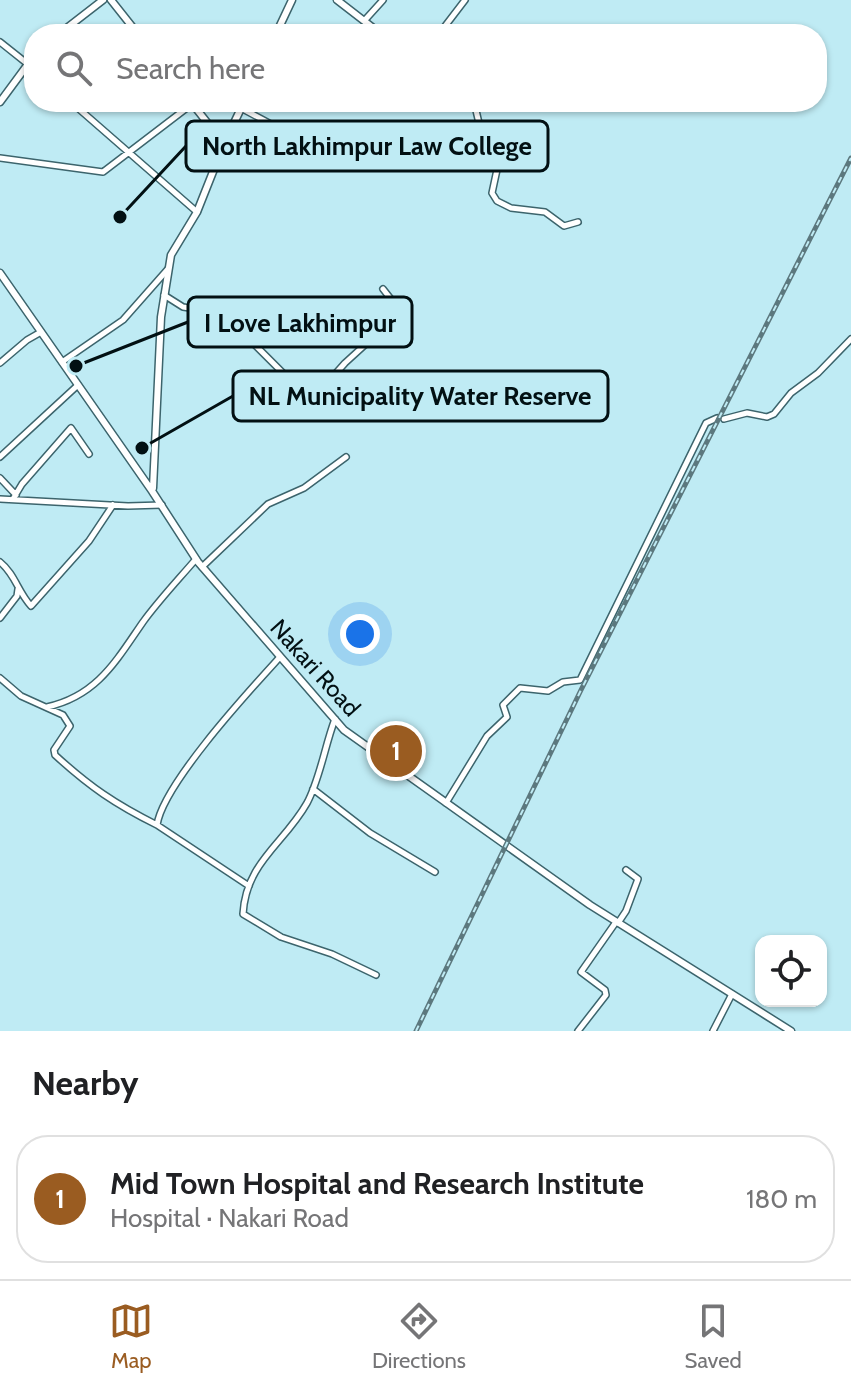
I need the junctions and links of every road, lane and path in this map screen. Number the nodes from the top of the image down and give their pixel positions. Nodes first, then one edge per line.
1 (103, 0) edge
2 (111, 0) edge
3 (292, 0) edge
4 (337, 0) edge
5 (383, 0) edge
6 (465, 0) edge
7 (364, 21) junction
8 (72, 24) edge
9 (130, 24) edge
10 (281, 24) edge
11 (368, 24) edge
12 (447, 24) edge
13 (0, 42) edge
14 (24, 61) edge
15 (24, 75) edge
16 (0, 102) edge
17 (82, 112) edge
18 (181, 112) edge
19 (199, 112) edge
20 (239, 112) edge
21 (253, 112) edge
22 (476, 112) edge
23 (224, 144) junction
24 (308, 152) dead end
25 (130, 154) junction
26 (0, 158) edge
27 (197, 212) junction
28 (578, 222) dead end
29 (169, 268) junction
30 (0, 273) edge
31 (383, 289) dead end
32 (164, 295) junction
33 (41, 332) junction
34 (851, 339) edge
35 (62, 362) junction
36 (0, 363) edge
37 (78, 385) junction
38 (89, 454) dead end
39 (0, 457) edge
40 (346, 457) dead end
41 (154, 465) junction
42 (137, 469) junction
43 (0, 478) edge
44 (152, 491) junction
45 (16, 498) junction
46 (0, 499) edge
47 (113, 505) junction
48 (162, 505) junction
49 (196, 559) junction
50 (0, 562) edge
51 (202, 567) junction
52 (18, 588) junction
53 (0, 618) edge
54 (280, 657) junction
55 (0, 678) edge
56 (45, 707) junction
57 (335, 719) junction
58 (313, 789) junction
59 (446, 803) junction
60 (157, 825) junction
61 (626, 870) dead end
62 (435, 872) dead end
63 (249, 886) junction
64 (617, 922) junction
65 (376, 975) dead end
66 (732, 994) junction
67 (578, 1031) edge
68 (713, 1031) edge
69 (791, 1031) edge

1 - 8 street
2 - 9 street
3 - 10 street
4 - 7 street
5 - 7 street
6 - 12 street
7 - 11 street
13 - 14 street
15 - 16 street
17 - 25 street
18 - 25 street
19 - 23 street
20 - 23 street
21 - 24 street
22 - 28 street
23 - 27 street
25 - 26 street
25 - 27 street
27 - 29 street
29 - 32 street
29 - 35 street
30 - 33 street, Nakari Road
31 - 32 street
32 - 41 street
33 - 35 street, Nakari Road
33 - 36 street
34 - 59 street
35 - 37 street, Nakari Road
37 - 39 street
37 - 42 street, Nakari Road
38 - 45 street
40 - 51 street
41 - 42 street
41 - 44 street
42 - 44 street, Nakari Road
43 - 45 street
44 - 48 street, Nakari Road
45 - 46 street
45 - 47 street
47 - 48 street
47 - 52 street
48 - 49 street, Nakari Road
49 - 51 street, Nakari Road
49 - 56 street
50 - 52 street
51 - 54 street, Nakari Road
52 - 53 street
54 - 57 street, Nakari Road
54 - 60 street
55 - 56 street
56 - 60 street
57 - 58 street
57 - 59 street, Nakari Road
58 - 62 street
58 - 63 street
59 - 64 street, Nakari Road
60 - 63 street
61 - 64 street
63 - 65 street
64 - 66 street, Nakari Road
64 - 67 street
66 - 68 street
66 - 69 street, Nakari Road

